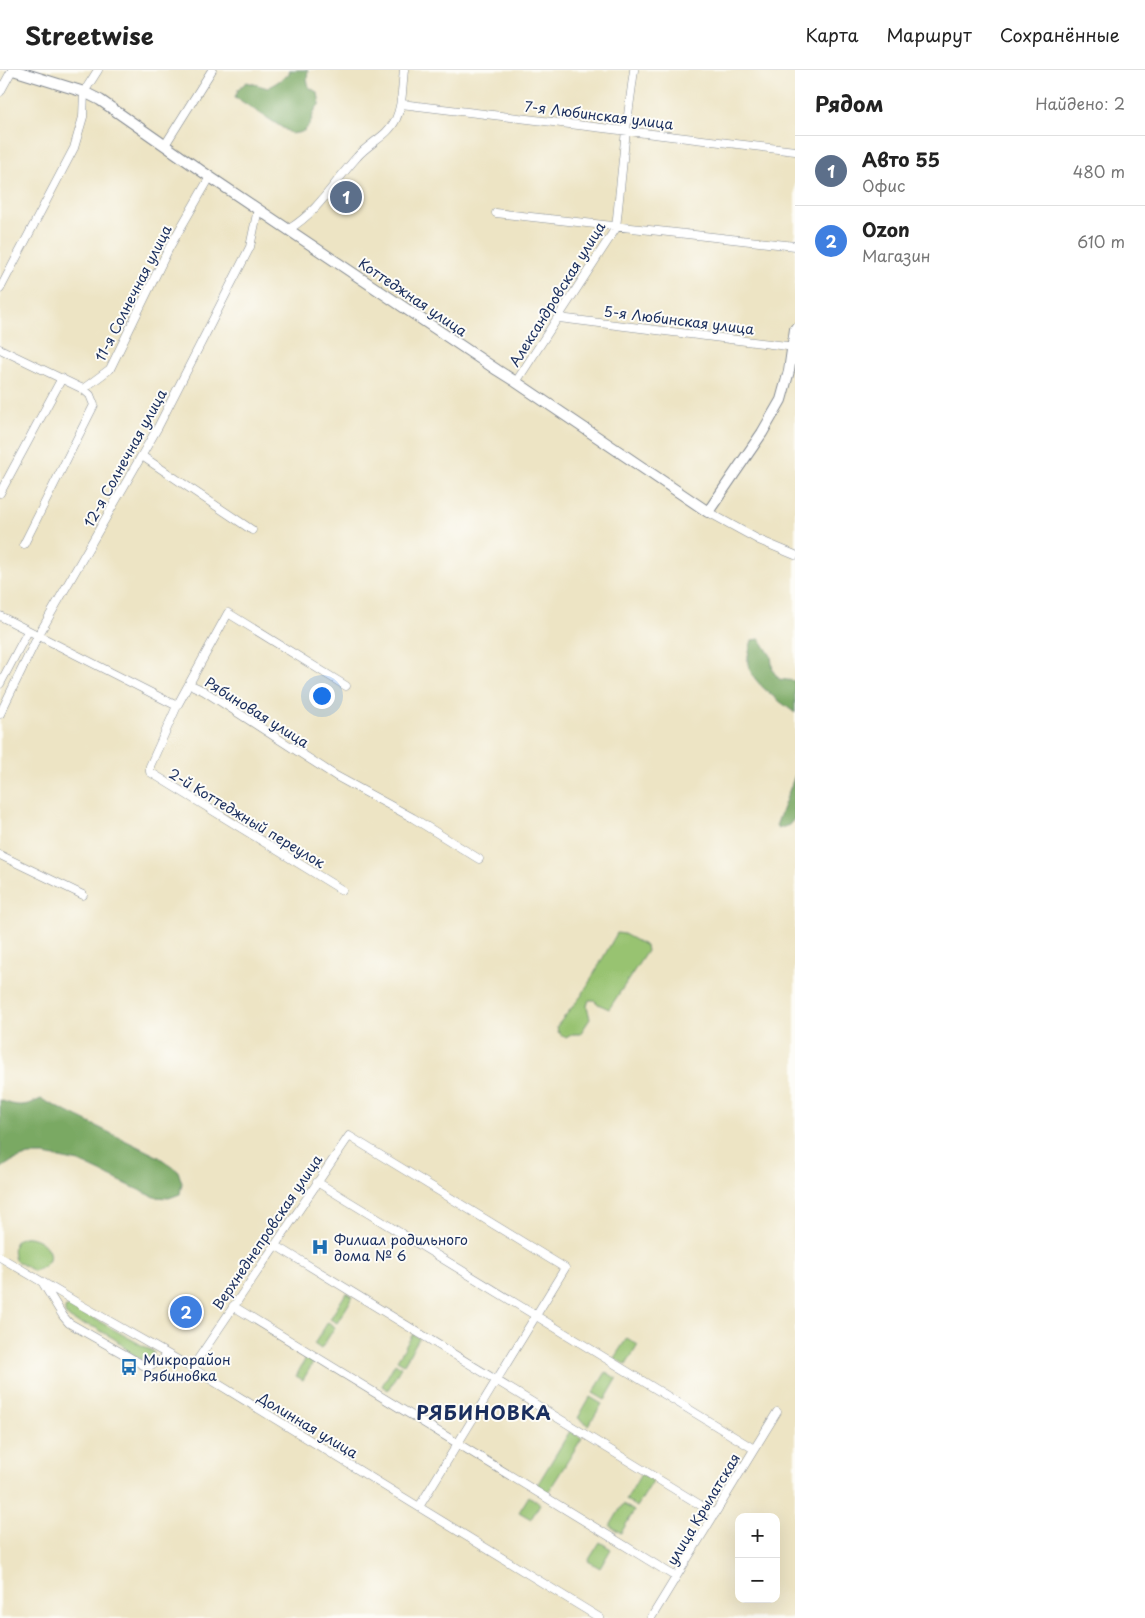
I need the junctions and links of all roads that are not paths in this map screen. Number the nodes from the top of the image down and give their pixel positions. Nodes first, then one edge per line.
1 (12, 70) edge
2 (98, 70) edge
3 (212, 70) edge
4 (404, 70) edge
5 (634, 70) edge
6 (0, 92) edge
7 (84, 92) junction
8 (401, 104) junction
9 (626, 130) junction
10 (165, 145) junction
11 (795, 151) edge
12 (210, 177) junction
13 (258, 209) junction
14 (496, 213) dead end
15 (616, 228) junction
16 (289, 229) junction
17 (795, 246) edge
18 (0, 290) edge
19 (559, 318) junction
20 (795, 329) edge
21 (794, 347) edge
22 (0, 348) edge
23 (62, 378) junction
24 (516, 382) junction
25 (83, 389) junction
26 (142, 456) junction
27 (0, 493) edge
28 (708, 512) junction
29 (252, 530) dead end
30 (24, 544) dead end
31 (795, 555) edge
32 (0, 616) edge
33 (28, 631) junction
34 (38, 636) junction
35 (0, 684) edge
36 (190, 684) junction
37 (346, 686) dead end
38 (177, 706) junction
39 (0, 714) edge
40 (0, 855) edge
41 (479, 859) dead end
42 (342, 890) dead end
43 (83, 895) dead end
44 (317, 1182) junction
45 (275, 1245) junction
46 (0, 1257) edge
47 (43, 1283) junction
48 (233, 1306) junction
49 (536, 1316) junction
50 (167, 1354) junction
51 (192, 1368) junction
52 (497, 1380) junction
53 (776, 1412) dead end
54 (458, 1444) junction
55 (754, 1450) junction
56 (420, 1507) junction
57 (714, 1514) junction
58 (676, 1577) junction
59 (600, 1618) edge
60 (651, 1618) edge

1 - 6 street
1 - 7 street, Коттеджная улица
2 - 7 street
3 - 10 street
4 - 8 street
5 - 9 street, Александровская улица
7 - 10 street, Коттеджная улица
7 - 18 street
8 - 9 street, 7-я Любинская улица
8 - 16 street
9 - 11 street, 7-я Любинская улица
9 - 15 street, Александровская улица
10 - 12 street, Коттеджная улица
12 - 13 street, Коттеджная улица
12 - 25 street, 11-я Солнечная улица
13 - 16 street, Коттеджная улица
13 - 26 street, 12-я Солнечная улица
14 - 15 street
15 - 17 street
15 - 19 street, Александровская улица
16 - 24 street, Коттеджная улица
19 - 21 street, 5-я Любинская улица
19 - 24 street, Александровская улица
20 - 21 street
21 - 28 street
22 - 23 street
23 - 25 street
23 - 27 street
24 - 28 street, Коттеджная улица
25 - 30 street
26 - 29 street
26 - 34 street, 12-я Солнечная улица
28 - 31 street, Коттеджная улица
32 - 33 street
33 - 34 street
33 - 35 street
34 - 38 street
34 - 39 street, 12-я Солнечная улица
36 - 37 street
36 - 38 street, Рябиновая улица
36 - 41 street, Рябиновая улица
38 - 42 street, 2-й Коттеджный переулок
40 - 43 street
44 - 45 street, Верхнеднепровская улица
44 - 49 street
44 - 49 street, Верхнеднепровская улица
45 - 48 street, Верхнеднепровская улица
45 - 52 street
46 - 47 street, Долинная улица
47 - 50 street, Долинная улица
47 - 50 street
48 - 51 street, Верхнеднепровская улица
48 - 54 street
49 - 52 street
49 - 55 street
50 - 51 street, Долинная улица
51 - 56 street, Долинная улица
52 - 54 street
52 - 57 street
53 - 55 street, улица Крылатская
54 - 56 street
54 - 58 street
55 - 57 street, улица Крылатская
56 - 59 street, Долинная улица
57 - 58 street, улица Крылатская
58 - 60 street, улица Крылатская

